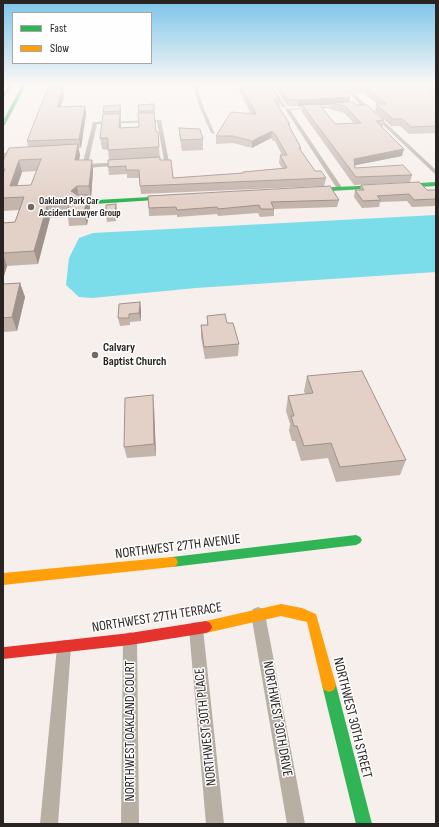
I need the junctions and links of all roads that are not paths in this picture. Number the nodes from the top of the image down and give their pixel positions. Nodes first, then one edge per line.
1 (95, 124) edge
2 (160, 124) edge
3 (209, 124) edge
4 (296, 124) edge
5 (383, 124) edge
6 (213, 133) dead end
7 (80, 151) dead end
8 (88, 151) junction
9 (25, 154) edge
10 (3, 155) edge
11 (436, 173) edge
12 (436, 184) edge
13 (340, 189) junction
14 (301, 191) edge
15 (174, 198) edge
16 (79, 203) edge
17 (356, 540) dead end
18 (3, 580) edge
19 (258, 614) junction
20 (312, 618) joint
21 (196, 629) junction
22 (130, 639) junction
23 (64, 646) junction
24 (5, 653) dead end
25 (49, 824) edge
26 (130, 824) edge
27 (215, 824) edge
28 (296, 824) edge
29 (364, 824) edge

1 - 8 street
2 - 8 street
3 - 6 street
4 - 13 street
5 - 11 street
7 - 8 street
9 - 10 street
12 - 13 street
13 - 14 street
15 - 16 street
17 - 18 street, NORTHWEST 27TH AVENUE
19 - 20 street, NORTHWEST 27TH TERRACE
19 - 21 street, NORTHWEST 27TH TERRACE
19 - 28 street, NORTHWEST 30TH DRIVE
20 - 29 street, NORTHWEST 30TH STREET
21 - 22 street, NORTHWEST 27TH TERRACE
21 - 27 street, NORTHWEST 30TH PLACE
22 - 23 street, NORTHWEST 27TH TERRACE
22 - 26 street, NORTHWEST OAKLAND COURT
23 - 24 street, NORTHWEST 27TH TERRACE
23 - 25 street

